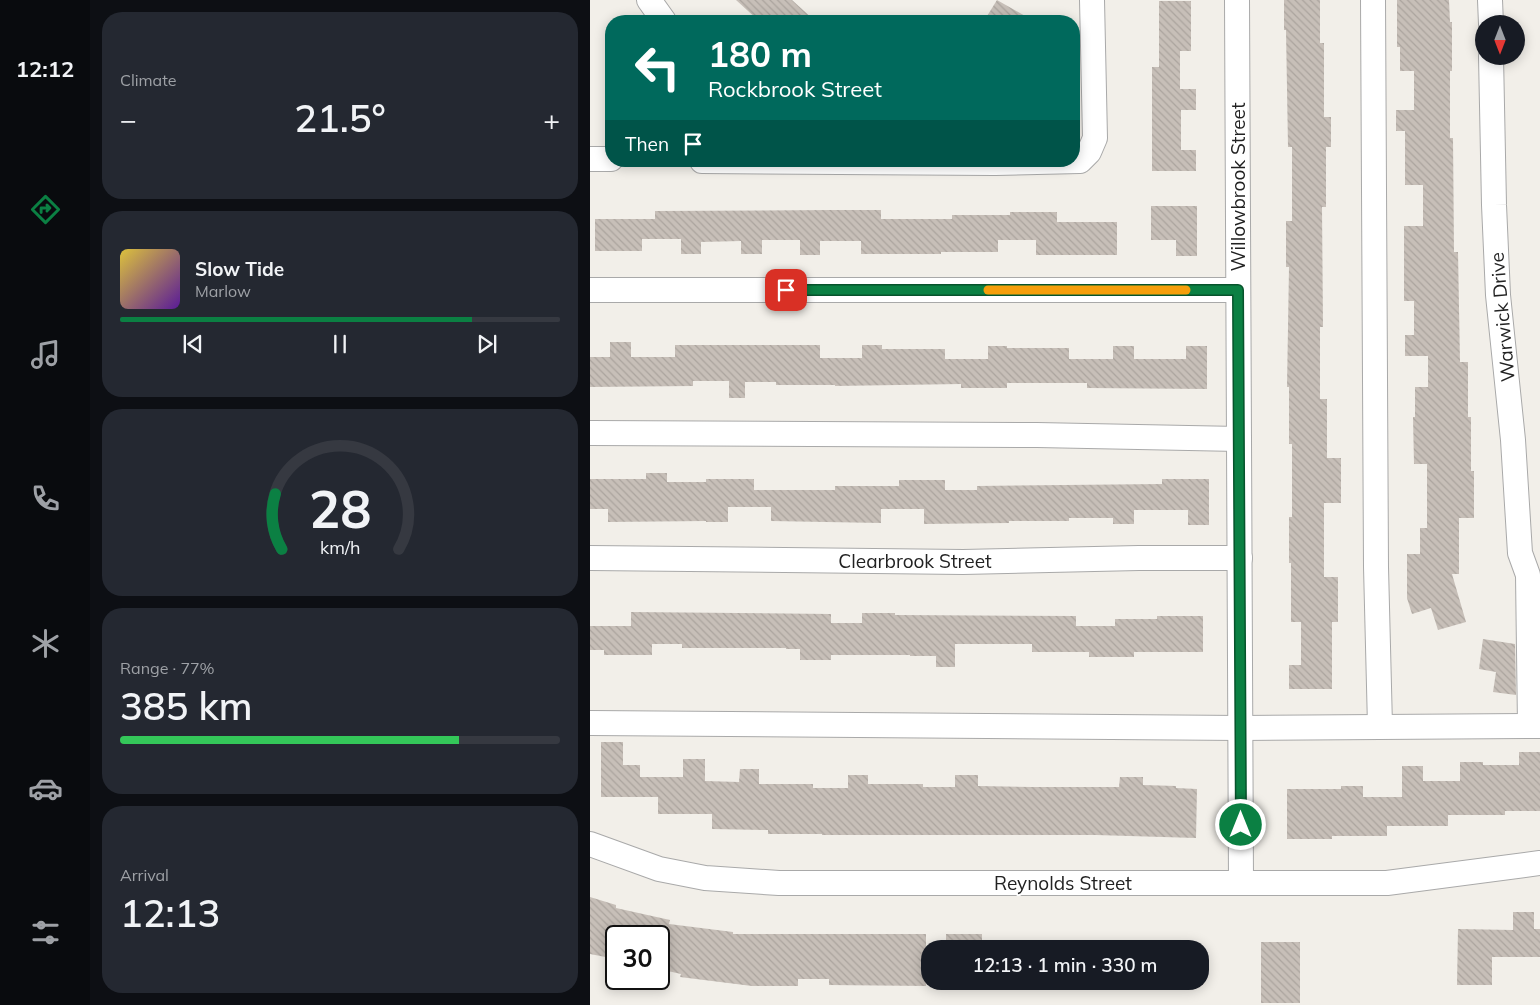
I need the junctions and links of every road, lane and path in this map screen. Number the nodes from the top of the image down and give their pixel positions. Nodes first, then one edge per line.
1 (649, 0) edge
2 (1092, 0) edge
3 (1237, 0) edge
4 (1373, 0) edge
5 (1490, 0) edge
6 (660, 15) edge
7 (1490, 15) edge
8 (1491, 65) edge
9 (590, 159) edge
10 (605, 159) edge
11 (1080, 161) edge
12 (590, 290) edge
13 (1238, 290) junction
14 (590, 433) edge
15 (1239, 439) junction
16 (590, 558) edge
17 (1240, 558) junction
18 (1534, 575) edge
19 (590, 723) edge
20 (1380, 726) junction
21 (1535, 726) edge
22 (1240, 728) junction
23 (590, 844) edge
24 (1540, 863) edge
25 (1241, 883) junction

1 - 6 street
2 - 11 street
3 - 13 street, Willowbrook Street
4 - 20 street
5 - 7 street
8 - 18 street, Warwick Drive
9 - 10 street
12 - 13 street
13 - 15 street, Willowbrook Street
14 - 15 street
15 - 17 street, Willowbrook Street
16 - 17 street, Clearbrook Street
17 - 22 street, Willowbrook Street
18 - 21 street, Warwick Drive
19 - 22 street
20 - 21 street
20 - 22 street
22 - 25 street, Willowbrook Street
23 - 25 street, Reynolds Street
24 - 25 street, Reynolds Street

